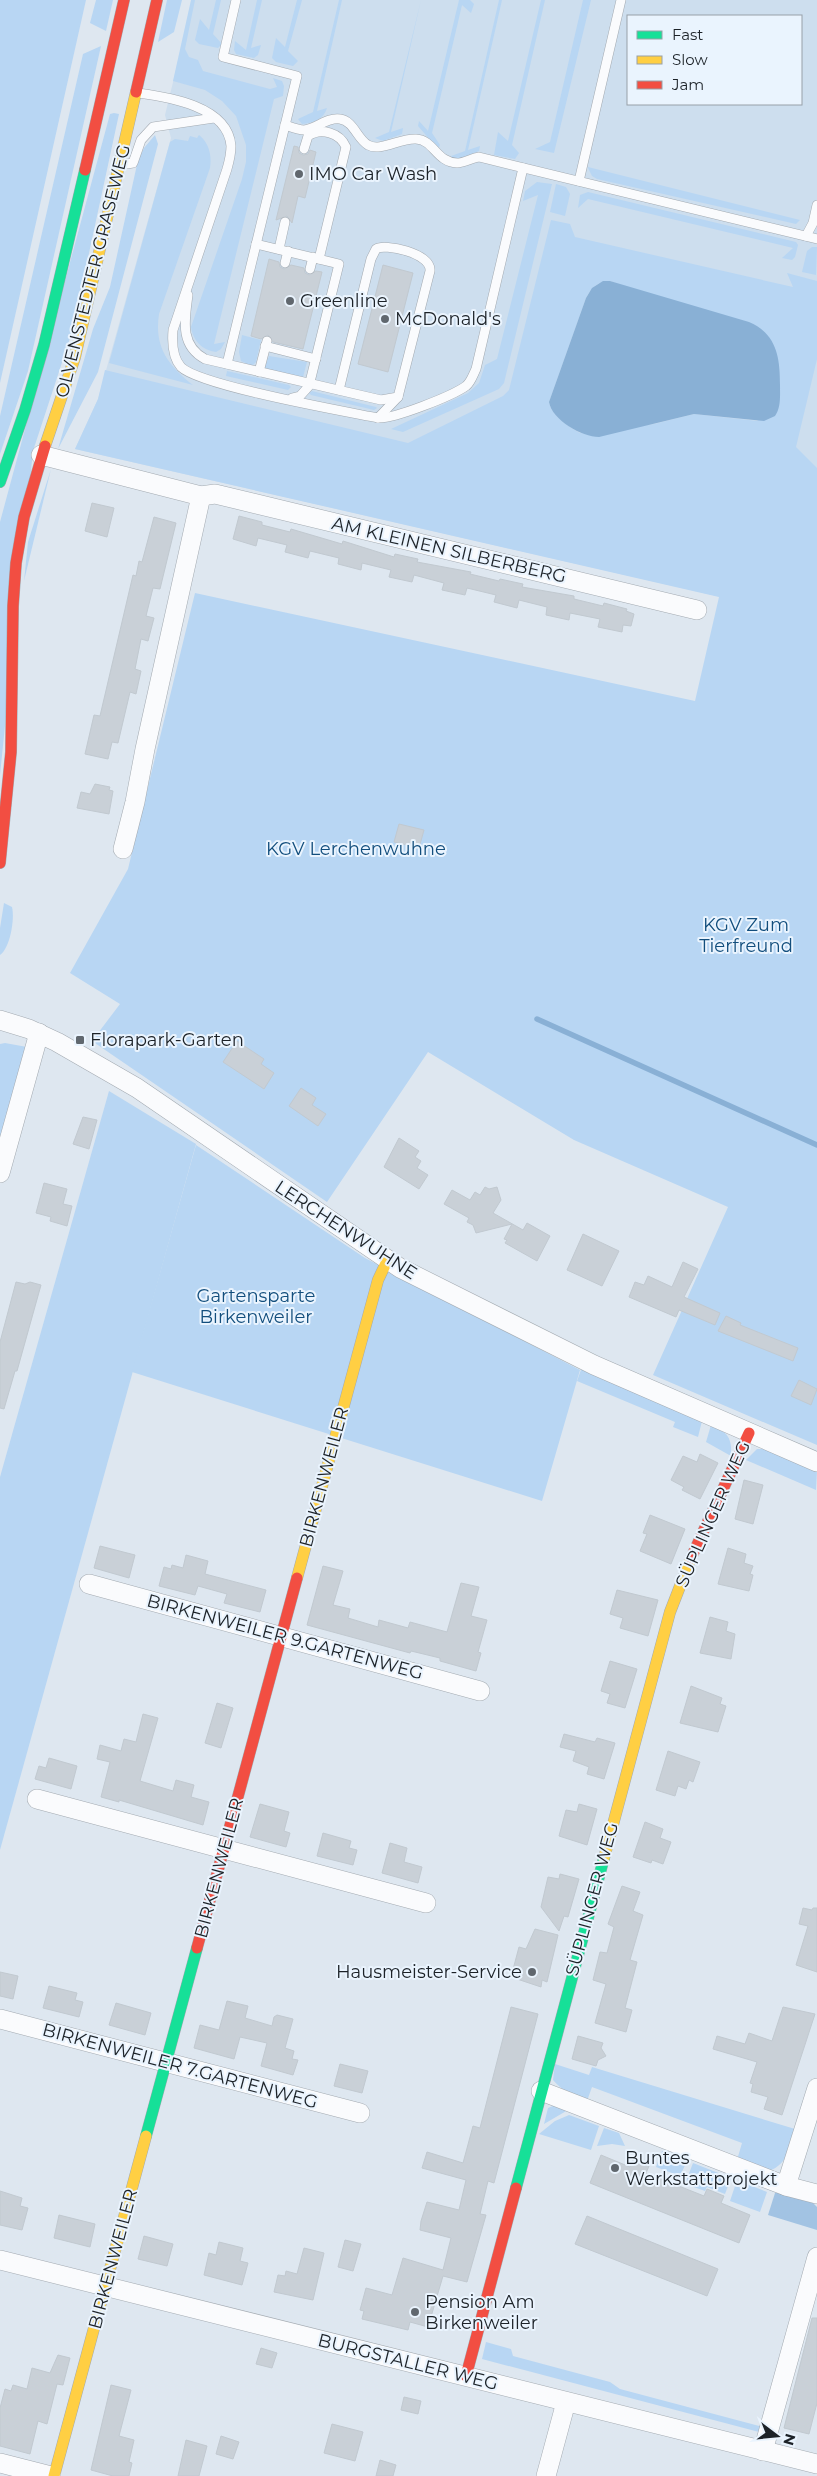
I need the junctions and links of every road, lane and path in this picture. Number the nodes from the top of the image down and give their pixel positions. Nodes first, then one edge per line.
1 (124, 0) edge
2 (157, 0) edge
3 (236, 0) edge
4 (621, 0) edge
5 (132, 91) junction
6 (214, 118) junction
7 (285, 125) junction
8 (304, 149) dead end
9 (120, 165) junction
10 (524, 168) junction
11 (579, 182) junction
12 (817, 205) edge
13 (285, 222) dead end
14 (806, 236) junction
15 (817, 239) edge
16 (256, 244) junction
17 (279, 249) junction
18 (288, 251) junction
19 (316, 258) junction
20 (286, 263) dead end
21 (310, 269) dead end
22 (191, 274) junction
23 (316, 359) junction
24 (227, 364) junction
25 (259, 372) junction
26 (310, 383) junction
27 (339, 390) junction
28 (398, 397) junction
29 (289, 399) junction
30 (378, 418) junction
31 (41, 454) junction
32 (0, 482) edge
33 (201, 496) junction
34 (697, 610) dead end
35 (123, 849) dead end
36 (0, 862) edge
37 (0, 1020) edge
38 (39, 1033) junction
39 (0, 1172) edge
40 (387, 1261) junction
41 (749, 1433) junction
42 (817, 1462) edge
43 (89, 1584) dead end
44 (281, 1636) junction
45 (480, 1691) dead end
46 (37, 1799) dead end
47 (224, 1849) junction
48 (426, 1903) dead end
49 (0, 2019) edge
50 (167, 2063) junction
51 (817, 2088) edge
52 (541, 2090) junction
53 (360, 2113) dead end
54 (786, 2186) junction
55 (817, 2194) edge
56 (817, 2257) edge
57 (0, 2260) edge
58 (105, 2287) junction
59 (466, 2376) junction
60 (566, 2402) junction
61 (763, 2451) junction
62 (0, 2463) edge
63 (817, 2464) edge
64 (52, 2476) edge
65 (546, 2476) edge

1 - 32 street, OLVENSTEDTER GRASEWEG
2 - 5 street, OLVENSTEDTER GRASEWEG
3 - 7 lane
4 - 11 lane
5 - 6 lane
5 - 9 street, OLVENSTEDTER GRASEWEG
6 - 9 lane
6 - 22 lane
7 - 10 lane
7 - 16 lane
8 - 19 lane
9 - 31 street, OLVENSTEDTER GRASEWEG
10 - 11 lane
10 - 30 lane
11 - 14 lane
12 - 14 lane
13 - 17 lane
14 - 15 lane
16 - 17 lane
16 - 24 lane
17 - 18 lane
18 - 19 lane
18 - 20 lane
19 - 21 lane
19 - 23 lane
22 - 24 lane
22 - 29 lane
23 - 25 lane
23 - 26 lane
24 - 25 lane
25 - 26 lane
26 - 27 lane
26 - 29 lane
27 - 28 lane
27 - 28 lane
28 - 30 lane
29 - 30 lane
31 - 33 street, AM KLEINEN SILBERBERG
31 - 36 street, OLVENSTEDTER GRASEWEG
33 - 34 street, AM KLEINEN SILBERBERG
33 - 35 street
37 - 38 street, LERCHENWUHNE
38 - 39 street
38 - 40 street, LERCHENWUHNE
40 - 41 street, LERCHENWUHNE
40 - 44 street, BIRKENWEILER
41 - 42 street, LERCHENWUHNE
41 - 52 street, SÜPLINGER WEG
43 - 44 street, BIRKENWEILER 9.GARTENWEG
44 - 45 street, BIRKENWEILER 9.GARTENWEG
44 - 47 street, BIRKENWEILER
46 - 47 street
47 - 48 street
47 - 50 street, BIRKENWEILER
49 - 50 street, BIRKENWEILER 7.GARTENWEG
50 - 53 street, BIRKENWEILER 7.GARTENWEG
50 - 58 street, BIRKENWEILER
51 - 54 street
52 - 54 street
52 - 59 street, SÜPLINGER WEG
54 - 55 street
56 - 61 street
57 - 58 street, BURGSTALLER WEG
58 - 59 street, BURGSTALLER WEG
58 - 64 street, BIRKENWEILER
59 - 60 street, BURGSTALLER WEG
60 - 61 street, BURGSTALLER WEG
60 - 65 street
61 - 63 street, BURGSTALLER WEG
62 - 64 street

